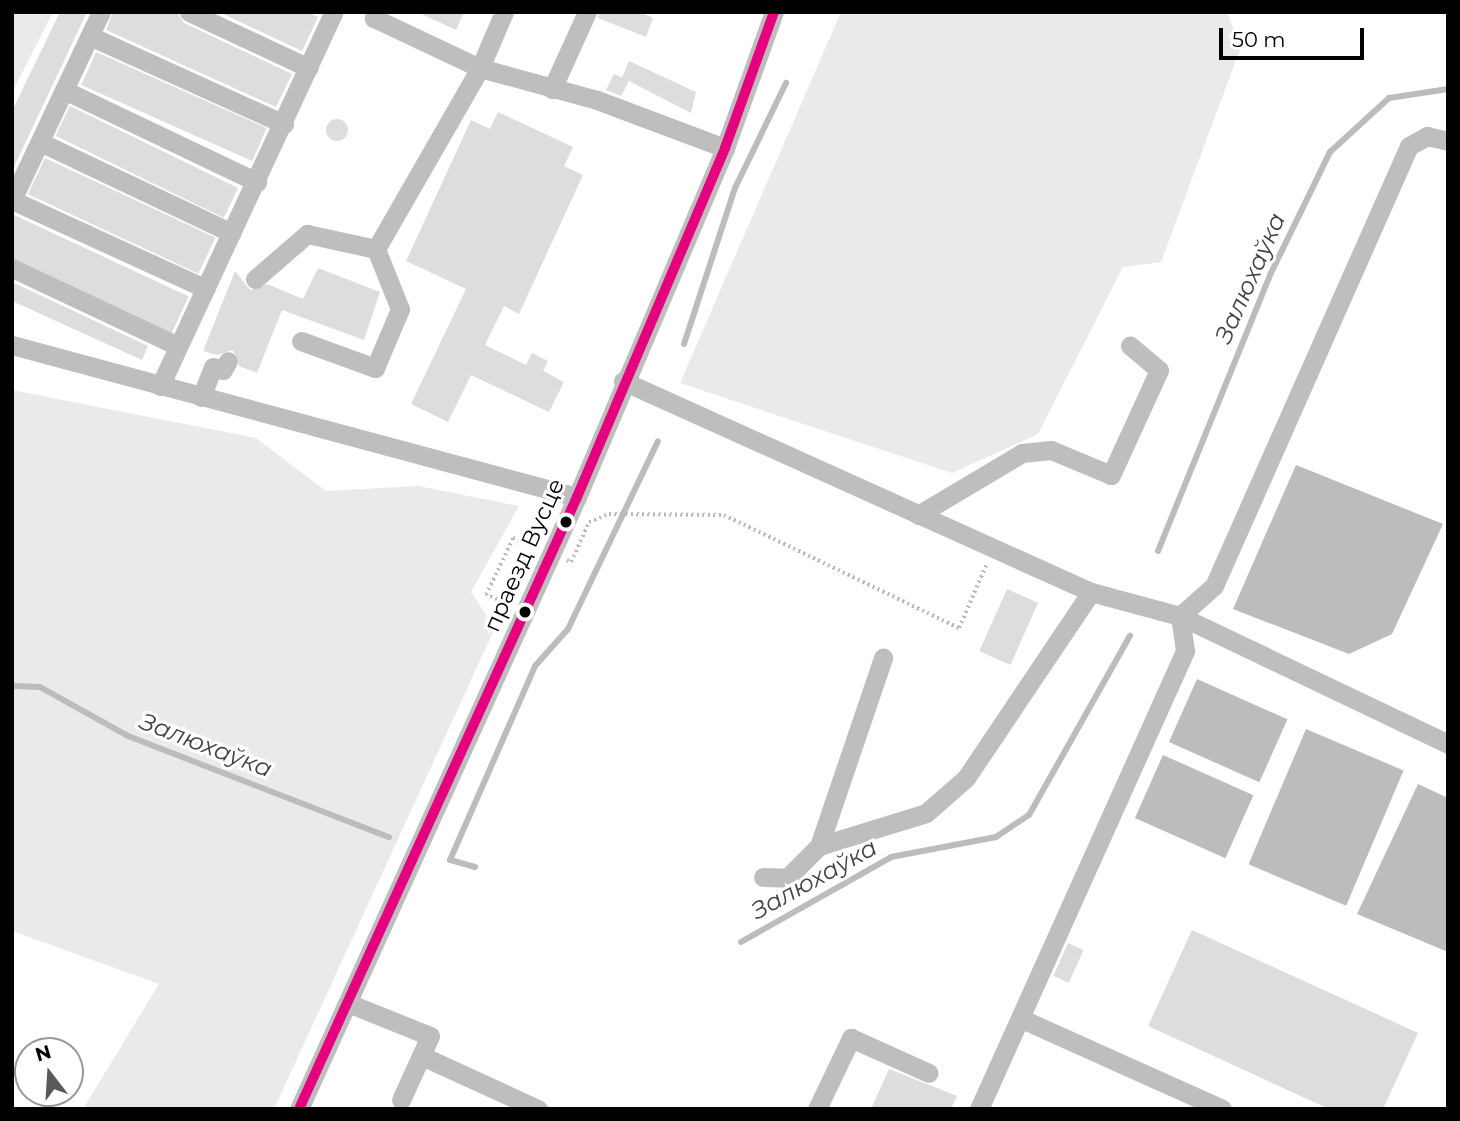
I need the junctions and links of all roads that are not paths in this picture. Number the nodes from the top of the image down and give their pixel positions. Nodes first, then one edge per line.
1 (101, 12) edge
2 (189, 12) edge
3 (377, 12) edge
4 (504, 12) edge
5 (587, 12) edge
6 (774, 12) edge
7 (329, 14) edge
8 (90, 36) junction
9 (309, 68) junction
10 (480, 68) junction
11 (552, 89) junction
12 (64, 90) junction
13 (284, 124) junction
14 (1448, 141) edge
15 (40, 142) junction
16 (725, 148) junction
17 (257, 182) junction
18 (12, 200) edge
19 (232, 233) junction
20 (376, 248) junction
21 (12, 268) edge
22 (256, 279) dead end
23 (206, 289) junction
24 (300, 341) dead end
25 (12, 345) edge
26 (178, 346) junction
27 (1130, 346) dead end
28 (228, 361) dead end
29 (622, 382) junction
30 (160, 386) junction
31 (201, 397) junction
32 (577, 497) junction
33 (918, 515) junction
34 (1091, 592) junction
35 (1180, 616) junction
36 (883, 658) dead end
37 (1448, 744) edge
38 (819, 846) junction
39 (763, 877) dead end
40 (348, 1003) junction
41 (1022, 1019) junction
42 (422, 1056) junction
43 (929, 1073) dead end
44 (406, 1106) edge
45 (299, 1109) edge
46 (538, 1109) edge
47 (817, 1109) edge
48 (979, 1109) edge
49 (1222, 1109) edge

1 - 8 street
2 - 9 street
3 - 10 street
4 - 10 street
5 - 11 street
6 - 16 street, праезд Вусце
7 - 9 street
8 - 12 street
8 - 13 street
9 - 13 street
10 - 11 street
10 - 20 street
11 - 16 street
12 - 15 street
12 - 17 street
13 - 17 street
14 - 35 street
15 - 18 street
15 - 19 street
16 - 29 street, праезд Вусце
17 - 19 street
18 - 23 street
19 - 23 street
20 - 22 street
20 - 24 street
21 - 26 street
23 - 26 street
25 - 30 street
26 - 30 street
27 - 33 street
28 - 31 street
29 - 32 street, праезд Вусце
29 - 33 street
30 - 31 street
31 - 32 street
32 - 40 street, праезд Вусце
33 - 34 street
34 - 35 street
34 - 38 street
35 - 37 street
35 - 41 street
36 - 38 street
38 - 39 street
40 - 42 street
40 - 45 street, праезд Вусце
41 - 48 street
41 - 49 street
42 - 44 street
42 - 46 street
43 - 47 street

